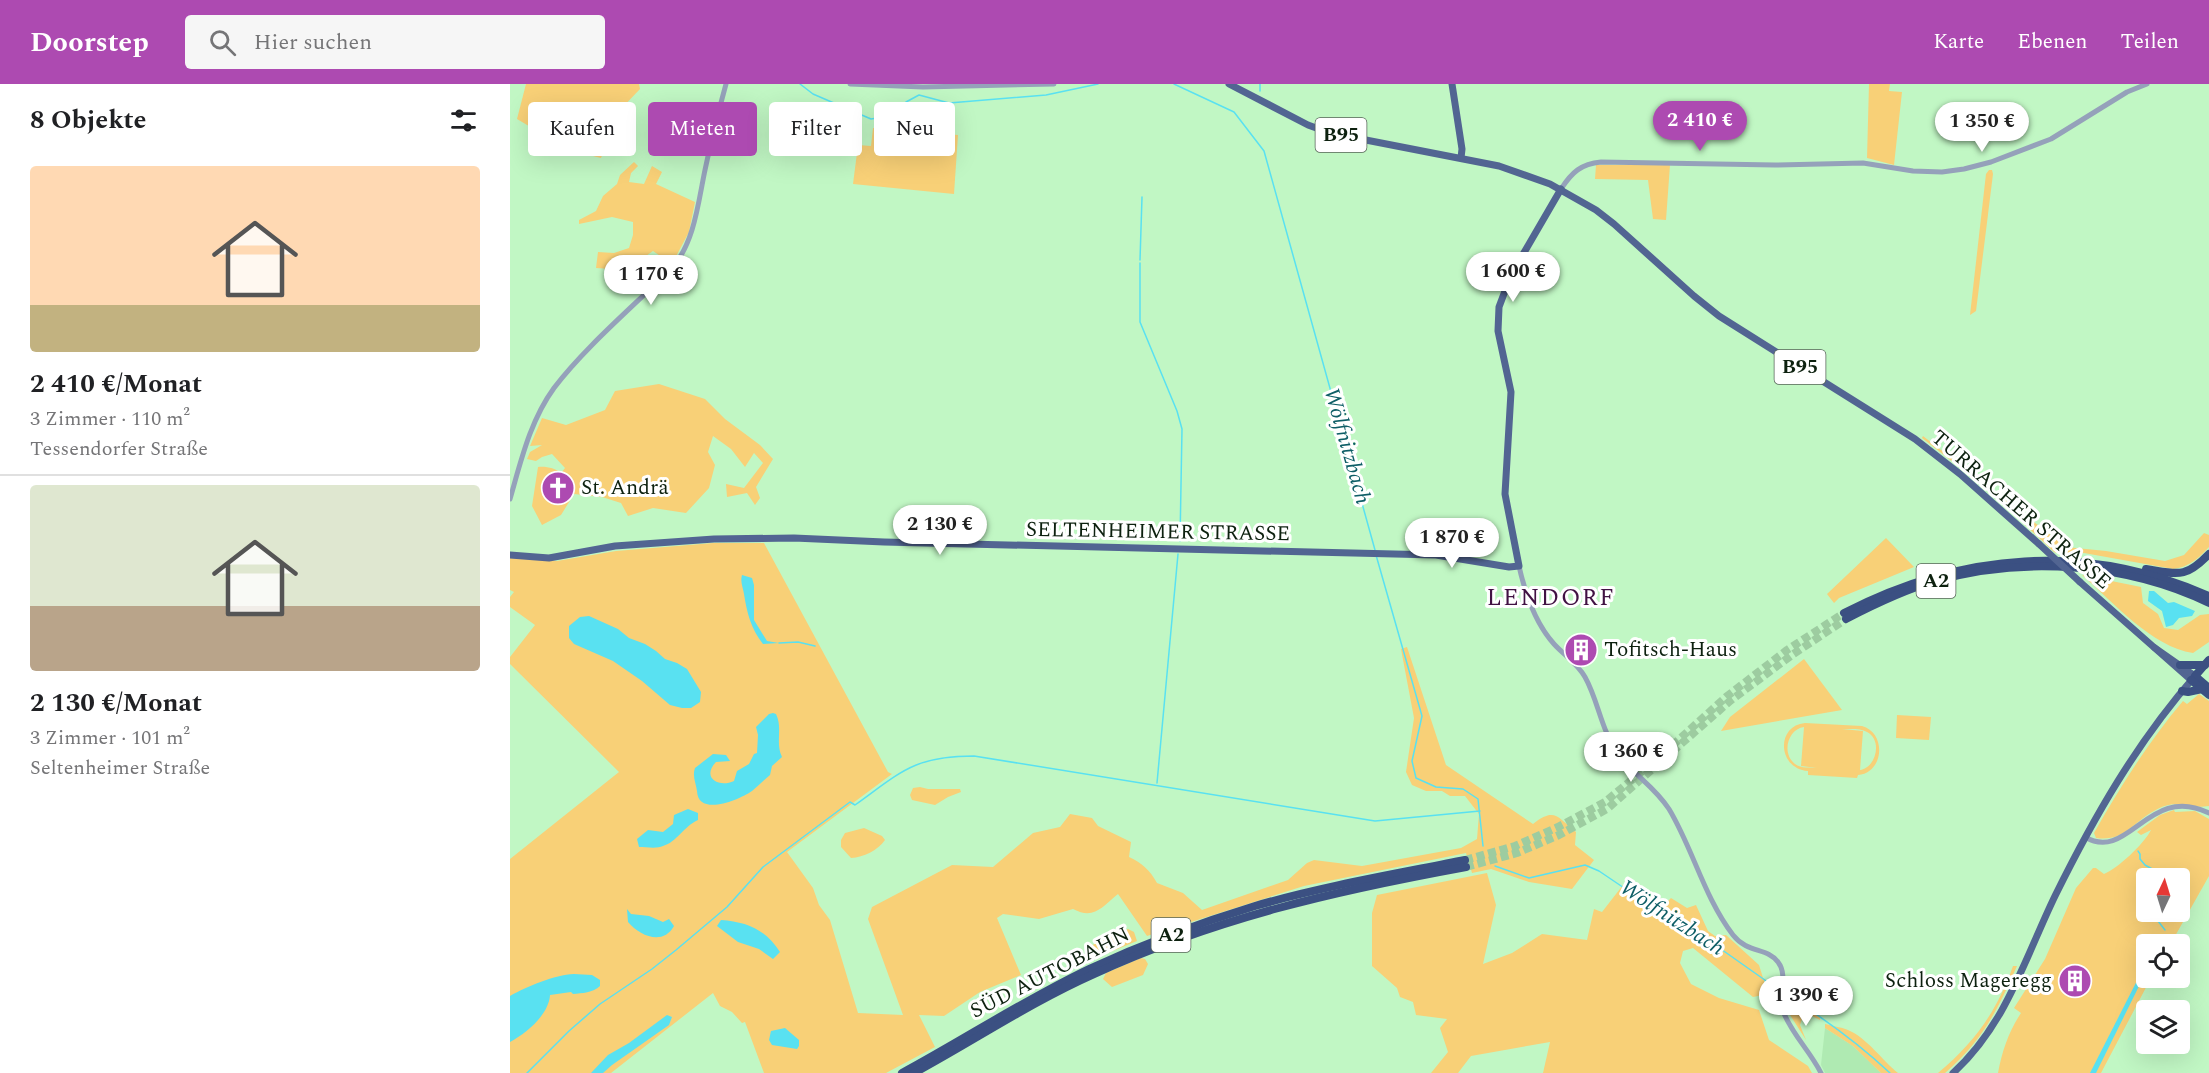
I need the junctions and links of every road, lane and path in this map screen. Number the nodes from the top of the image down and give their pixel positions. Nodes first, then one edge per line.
1 (726, 84) edge
2 (850, 84) edge
3 (1054, 84) edge
4 (1230, 84) edge
5 (1452, 84) edge
6 (2147, 84) edge
7 (1461, 158) junction
8 (1561, 189) junction
9 (510, 499) edge
10 (2209, 554) edge
11 (510, 555) edge
12 (1519, 566) junction
13 (2116, 567) junction
14 (2209, 596) edge
15 (2209, 603) edge
16 (2155, 648) junction
17 (2207, 663) edge
18 (2180, 665) junction
19 (2183, 674) junction
20 (2193, 678) junction
21 (2183, 690) junction
22 (2207, 690) edge
23 (2209, 813) edge
24 (2085, 837) junction
25 (902, 1073) edge
26 (914, 1073) edge
27 (1821, 1073) edge
28 (1953, 1073) edge

1 - 9 street
2 - 3 street
4 - 7 main road, TURRACHER STRASSE / B95
5 - 7 main road
6 - 8 street
7 - 8 main road, TURRACHER STRASSE / B95
8 - 12 main road
8 - 16 main road, TURRACHER STRASSE / B95, bridge
10 - 13 highway
11 - 12 main road, SELTENHEIMER STRASSE
12 - 27 street
13 - 14 highway, A2
13 - 15 highway, A2
16 - 18 main road, TURRACHER STRASSE / B95
16 - 19 main road, TURRACHER STRASSE / B95
17 - 18 highway
17 - 20 highway
17 - 22 highway
18 - 20 main road, TURRACHER STRASSE / B95
19 - 20 main road, TURRACHER STRASSE / B95
19 - 21 main road
20 - 21 main road
20 - 22 highway
21 - 22 highway
21 - 24 main road
23 - 24 street
24 - 28 main road
25 - 26 highway, SÜD AUTOBAHN / A2

